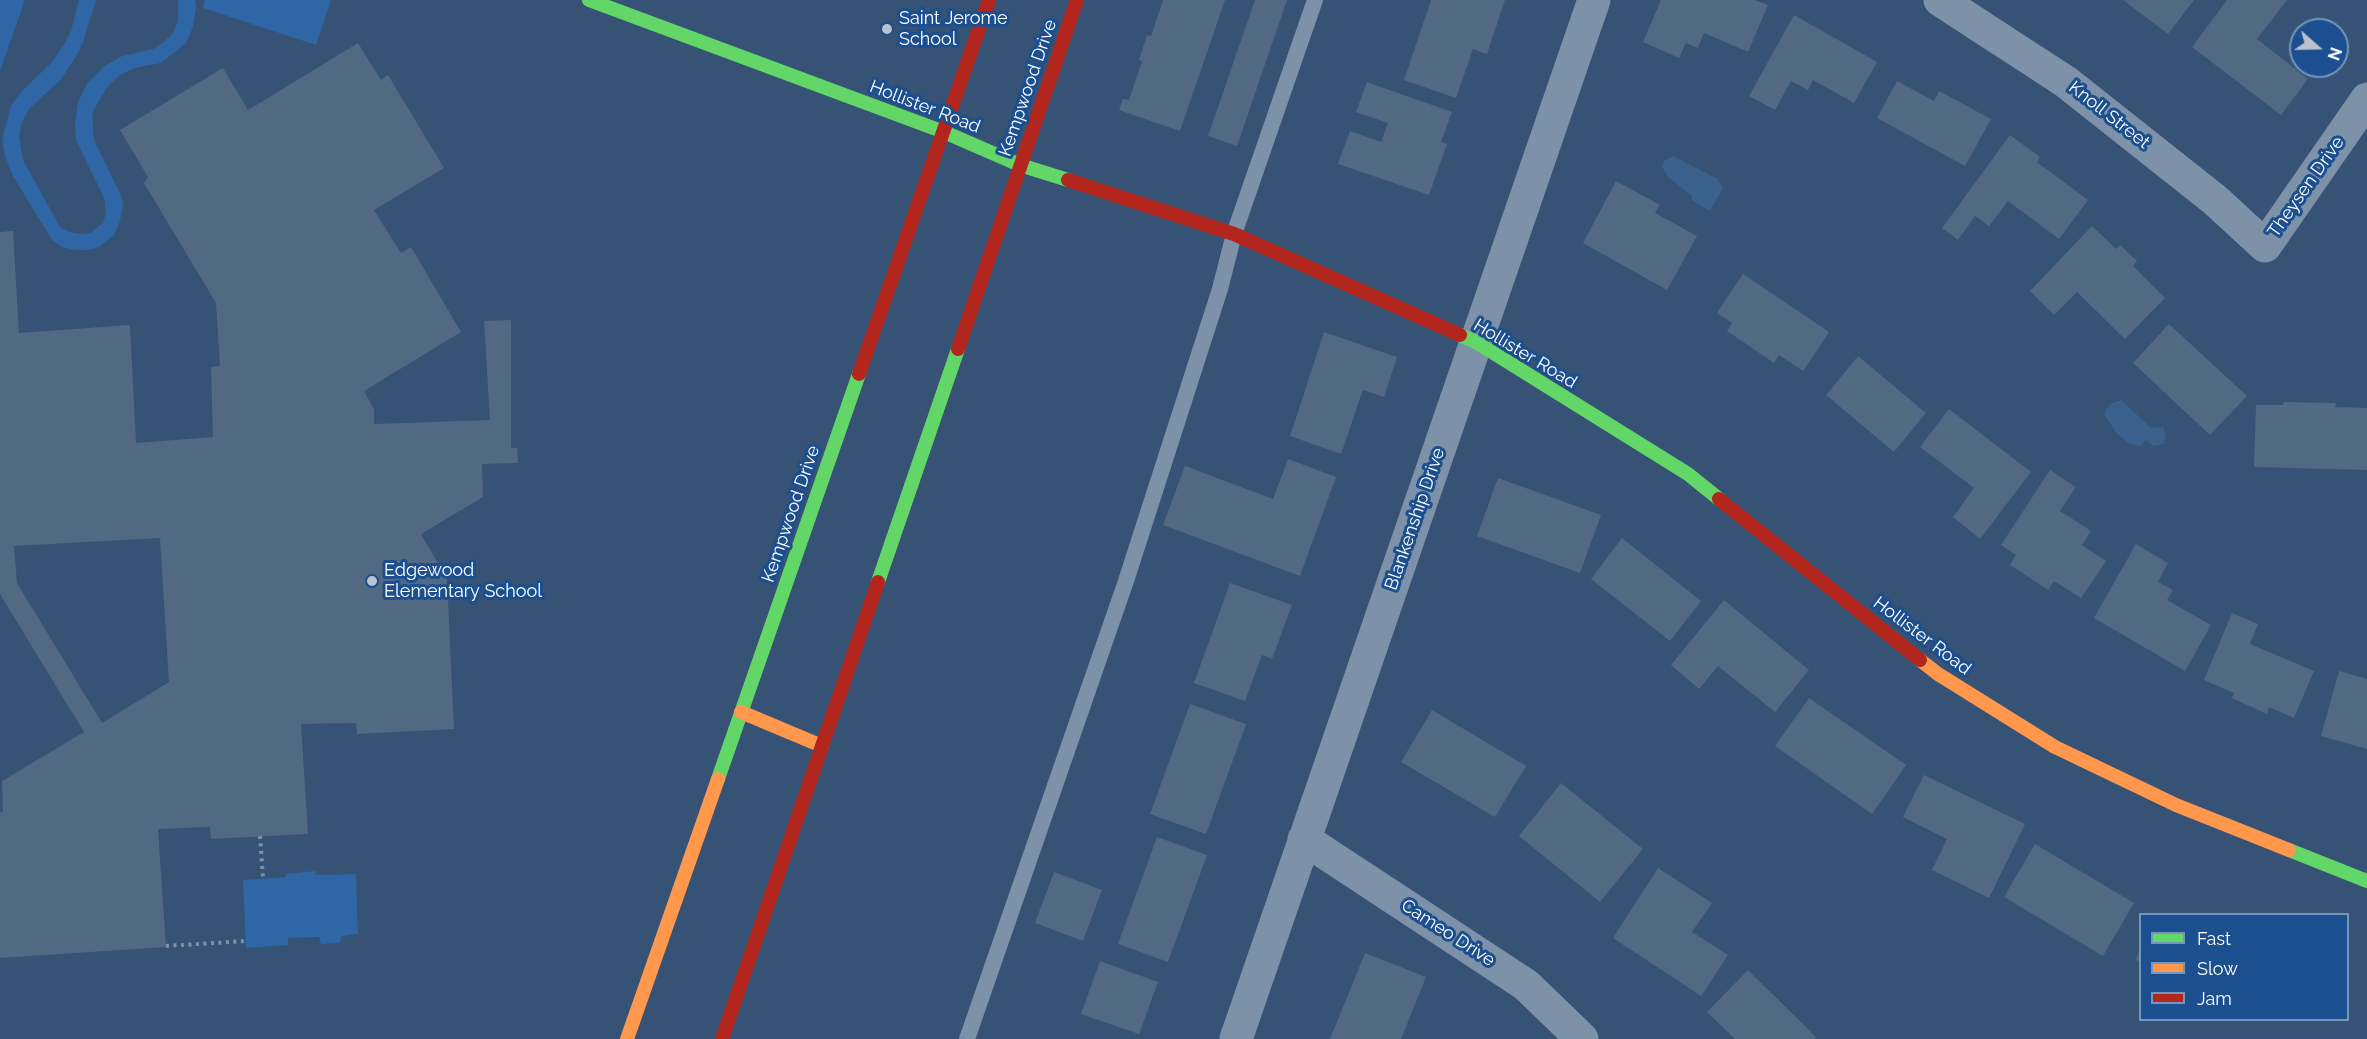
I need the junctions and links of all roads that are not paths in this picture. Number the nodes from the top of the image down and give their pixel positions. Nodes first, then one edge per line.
1 (589, 0) edge
2 (990, 0) edge
3 (1077, 0) edge
4 (1315, 0) edge
5 (1594, 0) edge
6 (1940, 0) edge
7 (2367, 99) edge
8 (944, 132) junction
9 (1020, 165) junction
10 (1234, 234) junction
11 (2265, 246) joint
12 (1476, 342) junction
13 (741, 712) junction
14 (822, 746) junction
15 (1304, 838) junction
16 (2367, 881) edge
17 (627, 1039) edge
18 (722, 1039) edge
19 (967, 1039) edge
20 (1236, 1039) edge
21 (1582, 1039) edge

1 - 8 main road, Hollister Road
2 - 8 main road, Kempwood Drive
3 - 9 main road, Kempwood Drive
4 - 10 lane
5 - 12 street, Blankenship Drive
6 - 11 street, Knoll Street
7 - 11 street, Theysen Drive
8 - 9 main road, Hollister Road
8 - 13 main road, Kempwood Drive
9 - 10 main road, Hollister Road
9 - 14 main road, Kempwood Drive
10 - 12 main road, Hollister Road
10 - 19 lane
12 - 15 street, Blankenship Drive
12 - 16 main road, Hollister Road
13 - 14 main road
13 - 17 main road, Kempwood Drive
14 - 18 main road, Kempwood Drive
15 - 20 street, Blankenship Drive
15 - 21 street, Cameo Drive

